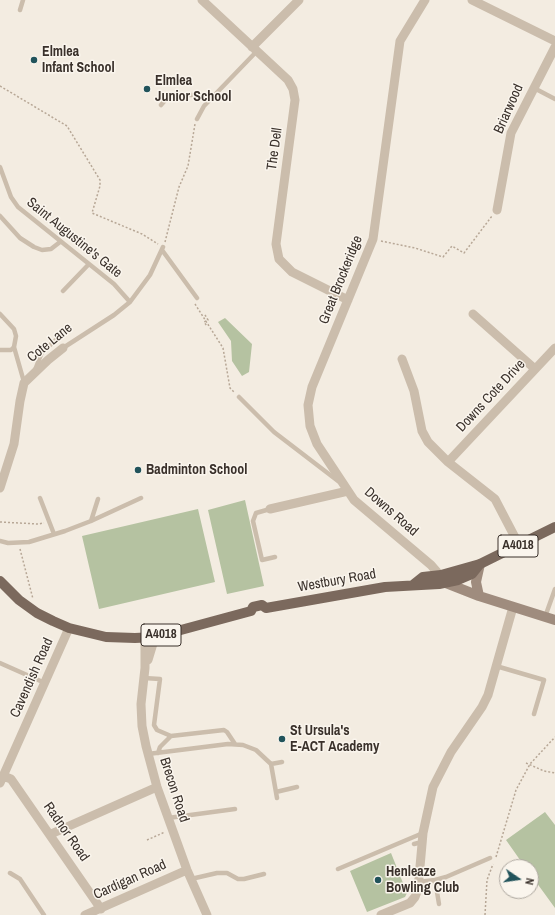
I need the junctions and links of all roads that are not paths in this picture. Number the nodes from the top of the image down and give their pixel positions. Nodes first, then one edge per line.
1 (23, 0) edge
2 (202, 0) edge
3 (299, 0) edge
4 (424, 0) edge
5 (472, 0) edge
6 (20, 10) dead end
7 (555, 41) edge
8 (555, 47) edge
9 (255, 49) junction
10 (534, 88) junction
11 (213, 96) junction
12 (555, 99) edge
13 (161, 105) dead end
14 (197, 119) road end
15 (0, 167) edge
16 (497, 210) road end
17 (0, 216) edge
18 (60, 242) junction
19 (89, 264) junction
20 (63, 291) dead end
21 (196, 300) road end
22 (348, 300) junction
23 (130, 302) junction
24 (0, 314) edge
25 (473, 314) dead end
26 (65, 332) dead end
27 (14, 347) junction
28 (63, 348) joint
29 (555, 348) edge
30 (0, 350) edge
31 (402, 359) dead end
32 (535, 369) junction
33 (34, 374) junction
34 (24, 383) junction
35 (239, 397) road end
36 (448, 462) junction
37 (1, 485) edge
38 (346, 488) junction
39 (40, 498) dead end
40 (140, 498) dead end
41 (98, 499) dead end
42 (270, 509) joint
43 (91, 522) junction
44 (555, 527) edge
45 (54, 534) junction
46 (0, 541) edge
47 (519, 545) junction
48 (275, 557) dead end
49 (480, 564) junction
50 (444, 579) junction
51 (0, 581) edge
52 (555, 589) edge
53 (479, 596) junction
54 (513, 607) junction
55 (545, 617) junction
56 (555, 620) edge
57 (69, 628) junction
58 (150, 637) junction
59 (0, 663) edge
60 (496, 666) junction
61 (144, 673) junction
62 (45, 683) junction
63 (534, 714) dead end
64 (171, 736) junction
65 (235, 744) junction
66 (158, 753) junction
67 (148, 754) junction
68 (282, 762) dead end
69 (271, 764) junction
70 (2, 779) edge
71 (157, 787) junction
72 (297, 787) dead end
73 (276, 792) junction
74 (277, 798) dead end
75 (235, 809) dead end
76 (168, 818) junction
77 (51, 834) junction
78 (420, 840) junction
79 (490, 858) dead end
80 (338, 869) dead end
81 (10, 873) dead end
82 (189, 874) junction
83 (264, 874) dead end
84 (435, 880) junction
85 (418, 882) junction
86 (439, 904) dead end
87 (101, 908) junction
88 (44, 915) edge
89 (85, 915) edge
90 (207, 915) edge
91 (381, 915) edge

1 - 6 lane
2 - 9 street, The Dell
3 - 9 street
4 - 22 street, Great Brockeridge
5 - 7 street
8 - 10 street, Briarwood
9 - 11 lane
9 - 22 street, The Dell
10 - 12 lane
10 - 16 street, Briarwood
11 - 13 lane
11 - 14 lane
15 - 18 lane, Saint Augustine's Gate
17 - 18 lane
18 - 19 lane, Saint Augustine's Gate
19 - 20 lane
19 - 23 lane, Saint Augustine's Gate
21 - 23 lane, Cote Lane
22 - 38 street, Great Brockeridge
23 - 28 lane, Cote Lane
24 - 27 lane
25 - 32 street
26 - 33 lane
27 - 30 lane
27 - 34 lane
28 - 33 street, Cote Lane
29 - 32 street, Downs Cote Drive
31 - 36 street
32 - 36 street, Downs Cote Drive
33 - 34 street, Cote Lane
34 - 37 street, Cote Lane
35 - 38 lane
36 - 47 street
38 - 42 street, Downs Road
38 - 50 street, Downs Road
39 - 45 lane
40 - 43 lane
41 - 43 lane
42 - 48 lane
43 - 45 lane
44 - 47 main road, A4018
45 - 46 lane
47 - 49 main road, A4018
49 - 50 main road, Westbury Road / A4018
49 - 53 main road
50 - 53 main road, Westbury Road
50 - 58 main road, Westbury Road / A4018
51 - 57 main road, Westbury Road / A4018
52 - 55 lane
53 - 54 main road, Westbury Road
54 - 55 main road, Westbury Road
54 - 60 street
55 - 56 main road, Westbury Road
57 - 58 main road, Westbury Road / A4018
57 - 62 street, Cavendish Road
58 - 61 street, Brecon Road
59 - 62 lane
60 - 63 lane
60 - 78 street
61 - 64 lane
61 - 67 street, Brecon Road
62 - 70 street, Cavendish Road
64 - 65 lane
64 - 66 lane
65 - 66 lane
65 - 69 lane
66 - 67 lane
67 - 71 street, Brecon Road
68 - 69 lane
69 - 73 lane
70 - 77 street, Radnor Road
71 - 76 street, Brecon Road
71 - 77 street
72 - 73 lane
73 - 74 lane
75 - 76 lane
76 - 82 street, Brecon Road
77 - 87 street, Radnor Road
78 - 80 lane
78 - 85 street
79 - 84 lane
81 - 88 lane
82 - 83 lane
82 - 87 street, Cardigan Road
82 - 90 street, Brecon Road
84 - 85 lane
84 - 86 lane
85 - 91 street
87 - 89 street, Cardigan Road

